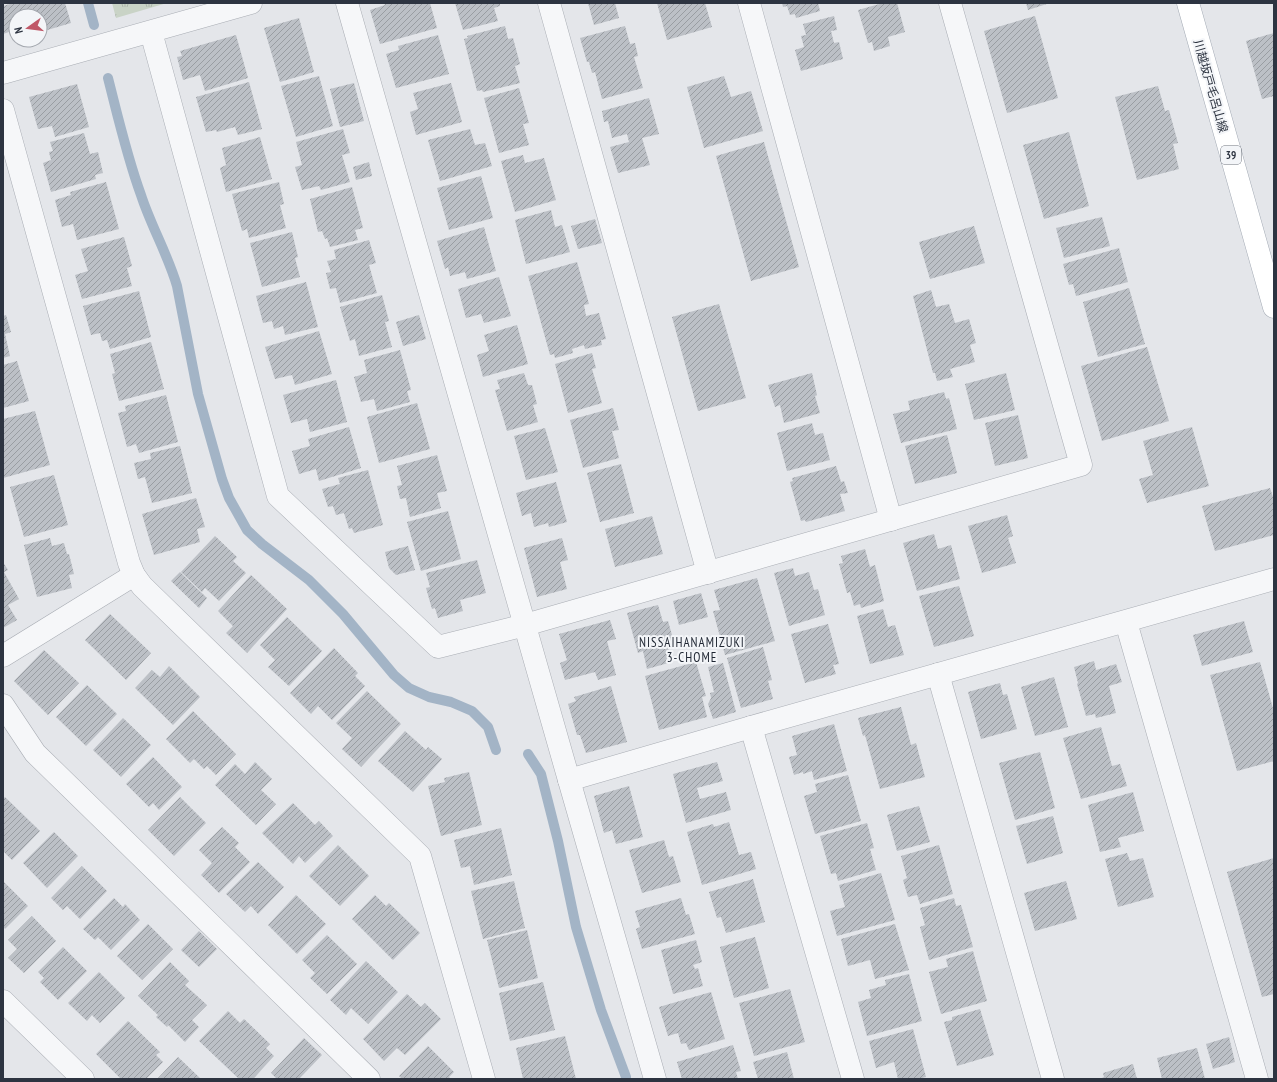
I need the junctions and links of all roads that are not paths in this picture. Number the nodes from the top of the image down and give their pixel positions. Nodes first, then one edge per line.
1 (250, 3) edge
2 (347, 3) edge
3 (549, 3) edge
4 (749, 3) edge
5 (950, 3) edge
6 (1188, 3) edge
7 (150, 32) junction
8 (3, 73) edge
9 (3, 110) edge
10 (1274, 307) edge
11 (891, 520) junction
12 (708, 573) junction
13 (134, 575) junction
14 (1274, 579) edge
15 (1126, 622) junction
16 (525, 625) junction
17 (3, 656) edge
18 (938, 674) junction
19 (3, 705) edge
20 (751, 727) junction
21 (568, 780) junction
22 (3, 1002) edge
23 (83, 1079) edge
24 (369, 1079) edge
25 (484, 1079) edge
26 (656, 1079) edge
27 (853, 1079) edge
28 (1053, 1079) edge
29 (1257, 1079) edge

1 - 7 street
2 - 16 street
3 - 12 street
4 - 11 street
5 - 11 street
6 - 10 main road, 川越坂戸毛呂山線 / 39
7 - 8 street
7 - 16 street
9 - 13 street
11 - 12 street
12 - 16 street
13 - 17 street
13 - 25 street
14 - 15 street
15 - 18 street
15 - 29 street
16 - 21 street
18 - 20 street
18 - 28 street
19 - 24 street
20 - 21 street
20 - 27 street
21 - 26 street
22 - 23 street

